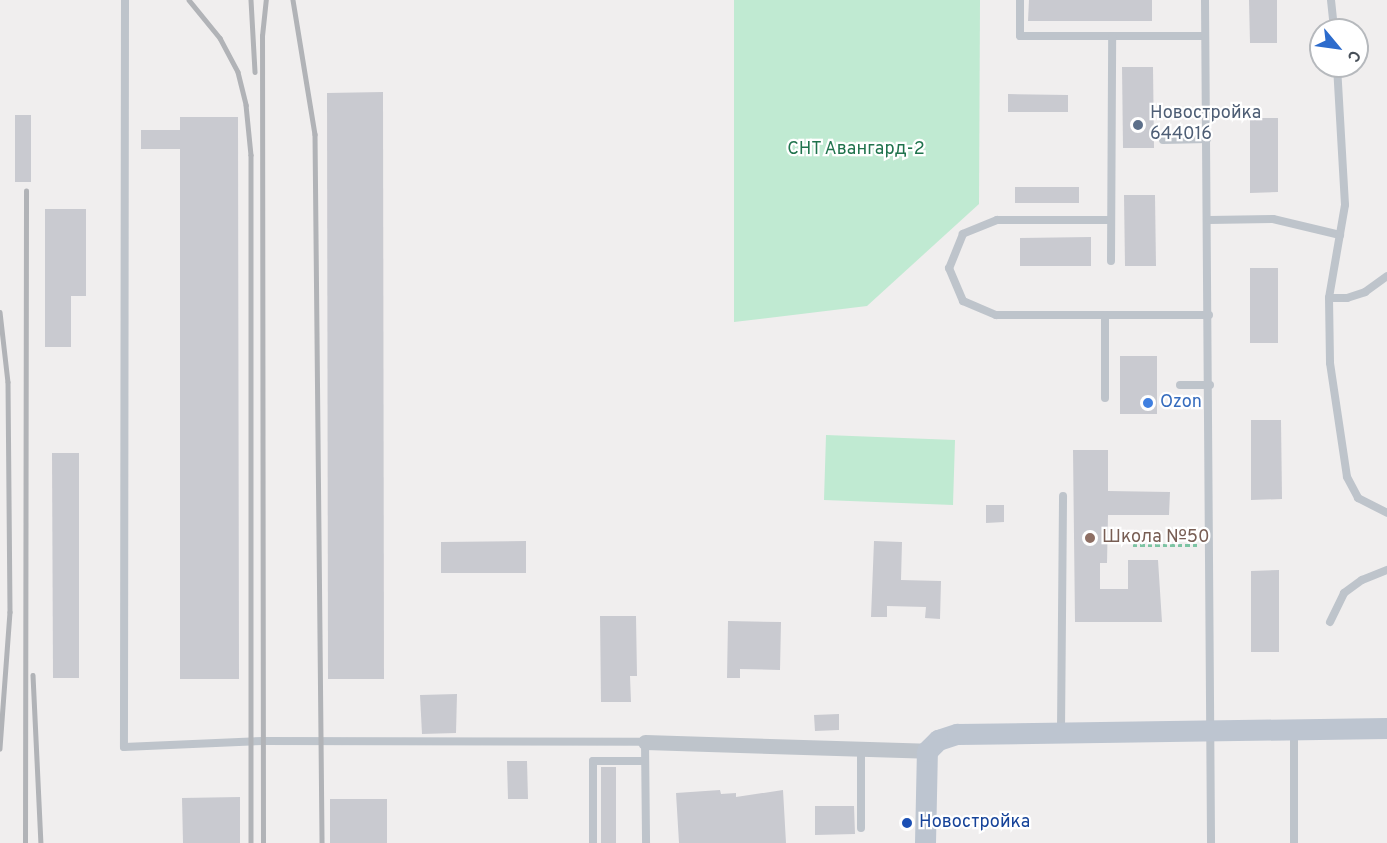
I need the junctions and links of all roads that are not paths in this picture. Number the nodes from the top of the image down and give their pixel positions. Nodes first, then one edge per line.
1 (125, 0) edge
2 (1020, 0) edge
3 (1205, 0) edge
4 (1331, 0) edge
5 (1333, 18) edge
6 (1112, 36) junction
7 (1205, 36) junction
8 (1338, 78) edge
9 (1207, 139) junction
10 (1163, 140) dead end
11 (1111, 220) junction
12 (1209, 220) junction
13 (1340, 235) junction
14 (1111, 261) dead end
15 (1387, 276) edge
16 (1329, 298) junction
17 (1105, 315) junction
18 (1209, 315) junction
19 (1180, 385) dead end
20 (1210, 385) junction
21 (1105, 398) dead end
22 (1063, 496) dead end
23 (1387, 513) edge
24 (1387, 570) edge
25 (1330, 622) dead end
26 (1385, 726) edge
27 (1212, 729) junction
28 (1294, 729) junction
29 (1061, 732) junction
30 (645, 742) junction
31 (861, 750) junction
32 (927, 751) junction
33 (644, 760) junction
34 (861, 828) dead end
35 (593, 843) edge
36 (646, 843) edge
37 (925, 843) edge
38 (1211, 843) edge
39 (1294, 843) edge

1 - 30 lane
2 - 6 lane
3 - 7 lane
4 - 5 lane
6 - 7 lane
6 - 11 lane
7 - 9 lane
8 - 13 lane
9 - 10 lane
9 - 12 lane
11 - 14 lane
11 - 17 lane
12 - 13 lane
12 - 18 lane
13 - 16 lane
15 - 16 lane
16 - 23 lane
17 - 18 lane
17 - 21 lane
18 - 20 lane
19 - 20 lane
20 - 27 lane
22 - 29 lane
24 - 25 lane
26 - 28 street
27 - 28 street
27 - 29 street
27 - 38 lane
28 - 39 lane
29 - 32 street
30 - 31 street
30 - 33 lane
31 - 32 street
31 - 34 lane
32 - 37 street
33 - 35 lane
33 - 36 lane

